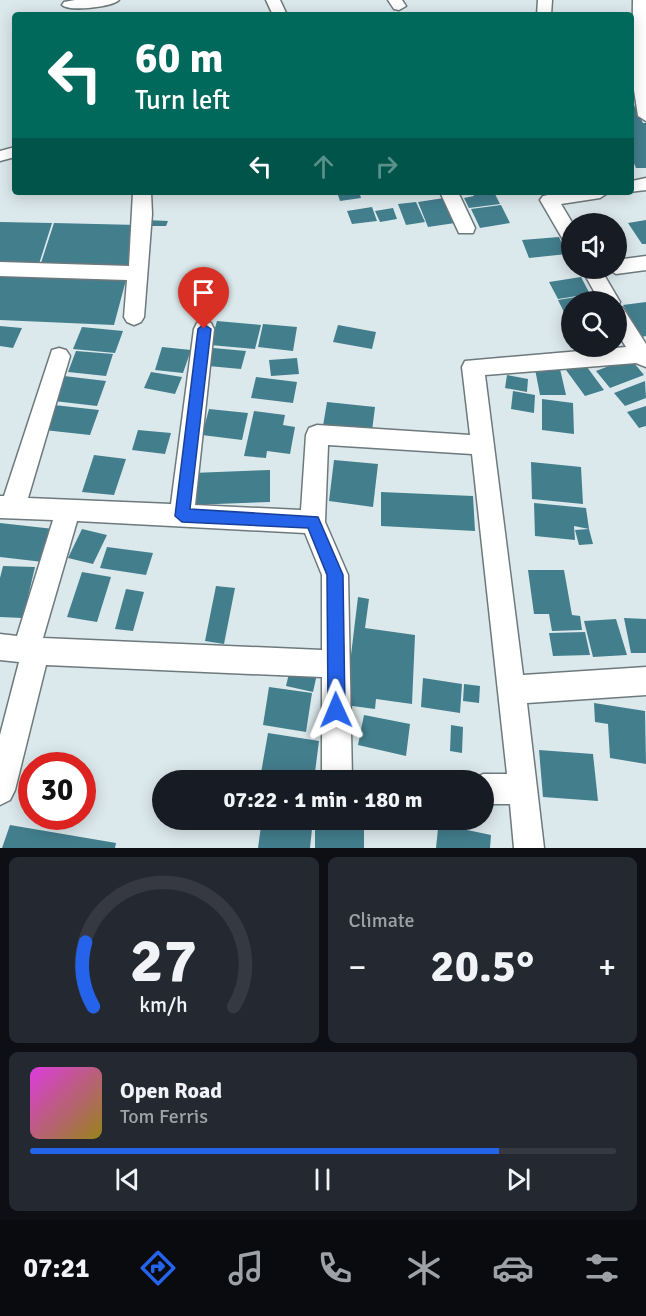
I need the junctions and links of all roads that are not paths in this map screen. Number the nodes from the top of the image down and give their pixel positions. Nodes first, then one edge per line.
1 (112, 0) edge
2 (640, 0) edge
3 (69, 5) dead end
4 (643, 77) edge
5 (646, 116) edge
6 (142, 195) edge
7 (450, 195) edge
8 (581, 195) edge
9 (561, 219) edge
10 (466, 228) dead end
11 (646, 263) edge
12 (627, 266) edge
13 (0, 269) edge
14 (138, 273) junction
15 (134, 317) dead end
16 (204, 329) dead end
17 (627, 330) edge
18 (644, 355) edge
19 (59, 356) dead end
20 (482, 445) junction
21 (7, 507) edge
22 (68, 510) junction
23 (182, 516) junction
24 (313, 522) junction
25 (21, 649) edge
26 (336, 664) junction
27 (646, 681) edge
28 (511, 690) junction
29 (337, 770) edge
30 (494, 789) edge
31 (523, 789) junction
32 (0, 790) edge
33 (529, 848) edge

1 - 3 street
2 - 4 street
4 - 5 street
6 - 14 street
7 - 10 street
8 - 9 street
11 - 12 street
13 - 14 street
14 - 15 street
16 - 23 street
17 - 18 street
18 - 20 street
19 - 21 street
20 - 24 street
20 - 28 street
21 - 22 street
22 - 23 street
22 - 25 street
23 - 24 street
24 - 26 street
25 - 26 street
25 - 32 street
26 - 29 street
27 - 28 street
28 - 31 street
30 - 31 street
31 - 33 street

